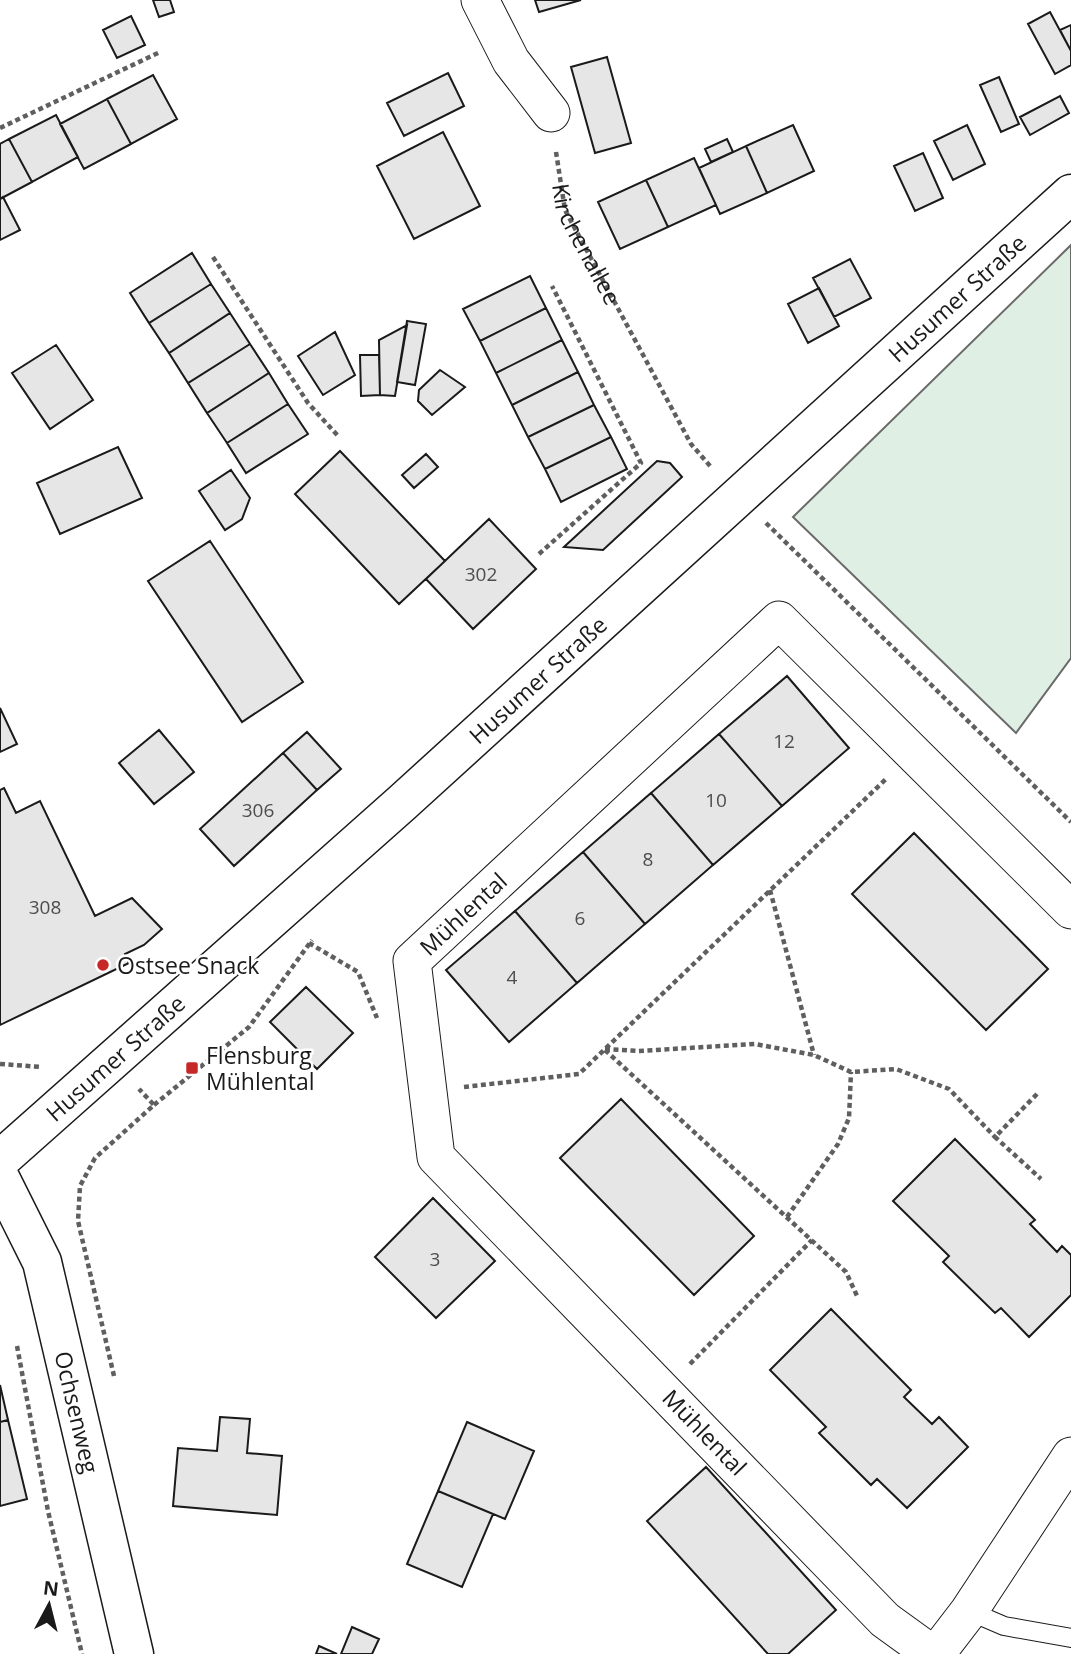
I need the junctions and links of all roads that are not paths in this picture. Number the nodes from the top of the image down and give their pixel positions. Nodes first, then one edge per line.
1 (480, 0) edge
2 (551, 113) road end
3 (1071, 194) edge
4 (1071, 910) edge
5 (0, 1160) edge
6 (0, 1178) edge
7 (1071, 1456) edge
8 (969, 1611) junction
9 (1071, 1638) edge
10 (134, 1654) edge
11 (934, 1654) edge

1 - 2 street
3 - 5 main road, Husumer Straße
4 - 11 street, Mühlental
6 - 10 main road, Ochsenweg
7 - 8 street
8 - 9 lane
8 - 11 street

